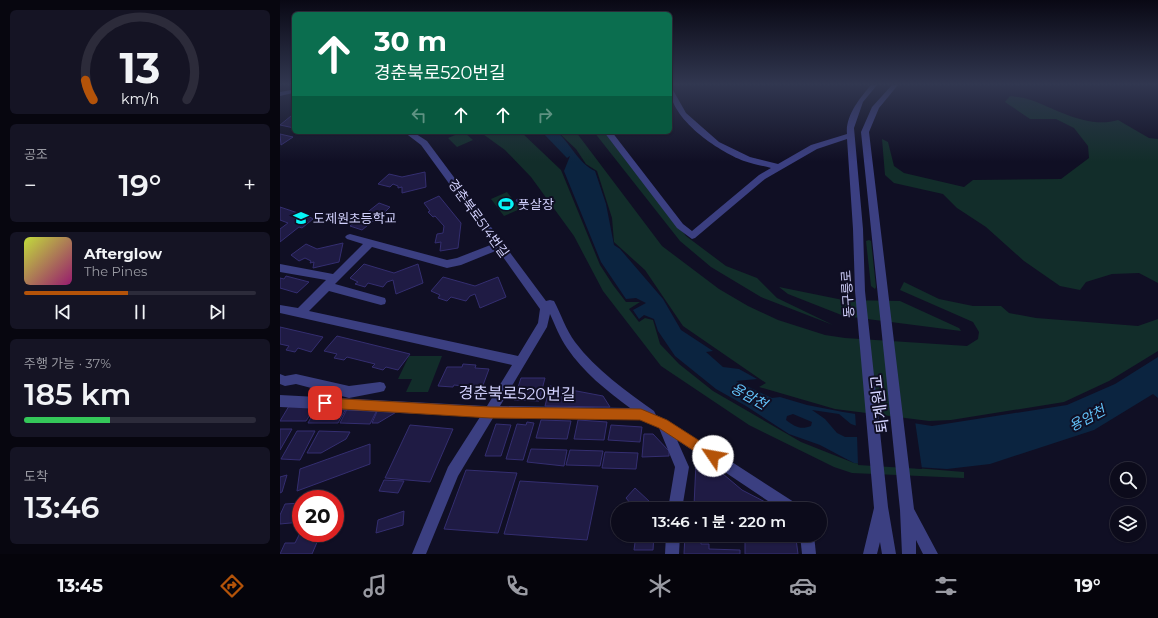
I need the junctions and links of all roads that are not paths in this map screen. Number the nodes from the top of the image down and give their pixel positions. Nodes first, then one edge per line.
1 (681, 111) edge
2 (857, 111) edge
3 (874, 111) edge
4 (411, 134) edge
5 (610, 134) edge
6 (850, 135) junction
7 (778, 167) junction
8 (350, 237) dead end
9 (370, 243) junction
10 (499, 246) junction
11 (280, 268) edge
12 (335, 278) junction
13 (327, 286) junction
14 (381, 301) dead end
15 (545, 308) junction
16 (280, 309) edge
17 (300, 313) junction
18 (521, 362) junction
19 (280, 379) edge
20 (380, 387) dead end
21 (280, 401) edge
22 (490, 412) junction
23 (663, 424) junction
24 (676, 502) edge
25 (781, 502) edge
26 (881, 507) junction
27 (908, 510) junction
28 (673, 542) edge
29 (808, 542) edge
30 (419, 554) edge
31 (672, 554) edge
32 (809, 554) edge
33 (870, 554) edge
34 (889, 554) edge
35 (909, 554) edge
36 (931, 554) edge

1 - 7 street
2 - 6 street, 동구릉로
3 - 27 street, 퇴계원교
4 - 10 street, 경춘북로514번길
5 - 7 street
6 - 7 street
6 - 26 street, 동구릉로
8 - 9 street
9 - 10 street
9 - 12 street
10 - 15 street, 경춘북로514번길
11 - 12 street
12 - 13 street
13 - 14 street
13 - 17 street
15 - 18 street
15 - 23 street, 경춘북로514번길
16 - 17 street
17 - 18 street
18 - 22 street
19 - 20 street
21 - 22 street, 경춘북로520번길
22 - 23 street, 경춘북로520번길
22 - 30 street
23 - 24 street
23 - 25 street, 경춘북로514번길
26 - 33 street
26 - 34 street
27 - 35 street, 퇴계원교
27 - 36 street
28 - 31 street
29 - 32 street

